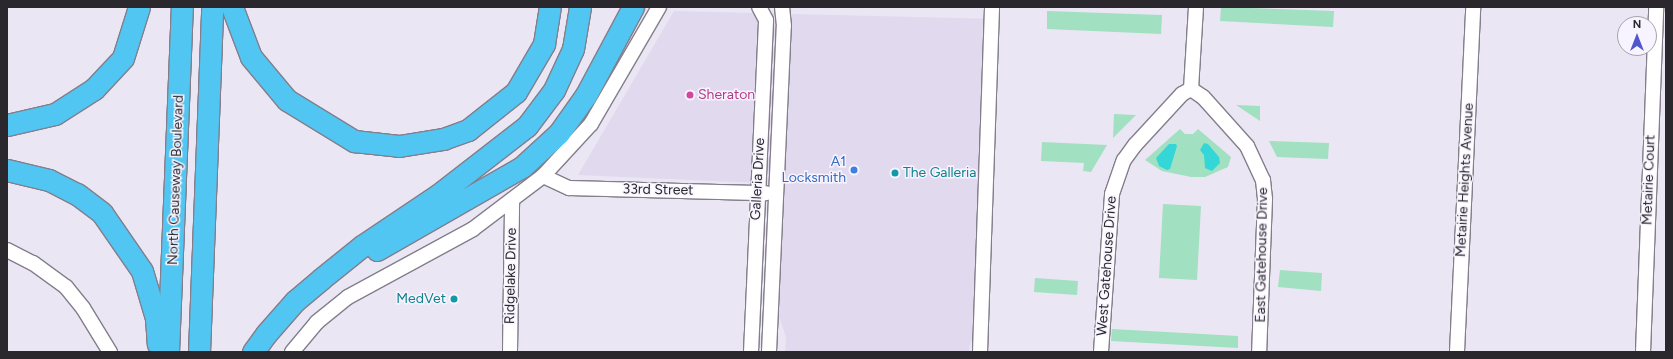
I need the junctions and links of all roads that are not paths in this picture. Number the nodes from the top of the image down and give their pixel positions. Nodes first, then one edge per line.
1 (139, 7) edge
2 (182, 7) edge
3 (212, 7) edge
4 (232, 7) edge
5 (550, 7) edge
6 (580, 7) edge
7 (633, 7) edge
8 (659, 7) edge
9 (759, 7) edge
10 (782, 7) edge
11 (992, 7) edge
12 (1196, 7) edge
13 (1473, 7) edge
14 (1656, 7) edge
15 (1191, 89) junction
16 (7, 125) edge
17 (7, 170) edge
18 (543, 176) junction
19 (757, 192) junction
20 (774, 194) junction
21 (512, 200) junction
22 (7, 250) edge
23 (321, 279) junction
24 (110, 352) edge
25 (159, 352) edge
26 (168, 352) edge
27 (199, 352) edge
28 (253, 352) edge
29 (292, 352) edge
30 (510, 352) edge
31 (751, 352) edge
32 (769, 352) edge
33 (980, 352) edge
34 (1101, 352) edge
35 (1259, 352) edge
36 (1457, 352) edge
37 (1642, 352) edge

1 - 16 highway
2 - 26 highway, North Causeway Boulevard
3 - 27 highway, North Causeway Boulevard
4 - 5 highway
6 - 23 highway
7 - 23 highway
8 - 18 street
9 - 19 street, Galleria Drive
10 - 20 street, Galleria Drive
11 - 33 street
12 - 15 street
13 - 36 street, Metairie Heights Avenue
14 - 37 street, Metairie Court
15 - 34 street, West Gatehouse Drive
15 - 35 street, East Gatehouse Drive
17 - 25 highway
18 - 19 street, 33rd Street
18 - 21 street
19 - 20 street, 33rd Street
19 - 31 street, Galleria Drive
20 - 32 street, Galleria Drive
21 - 29 street
21 - 30 street, Ridgelake Drive
22 - 24 street
23 - 28 highway

